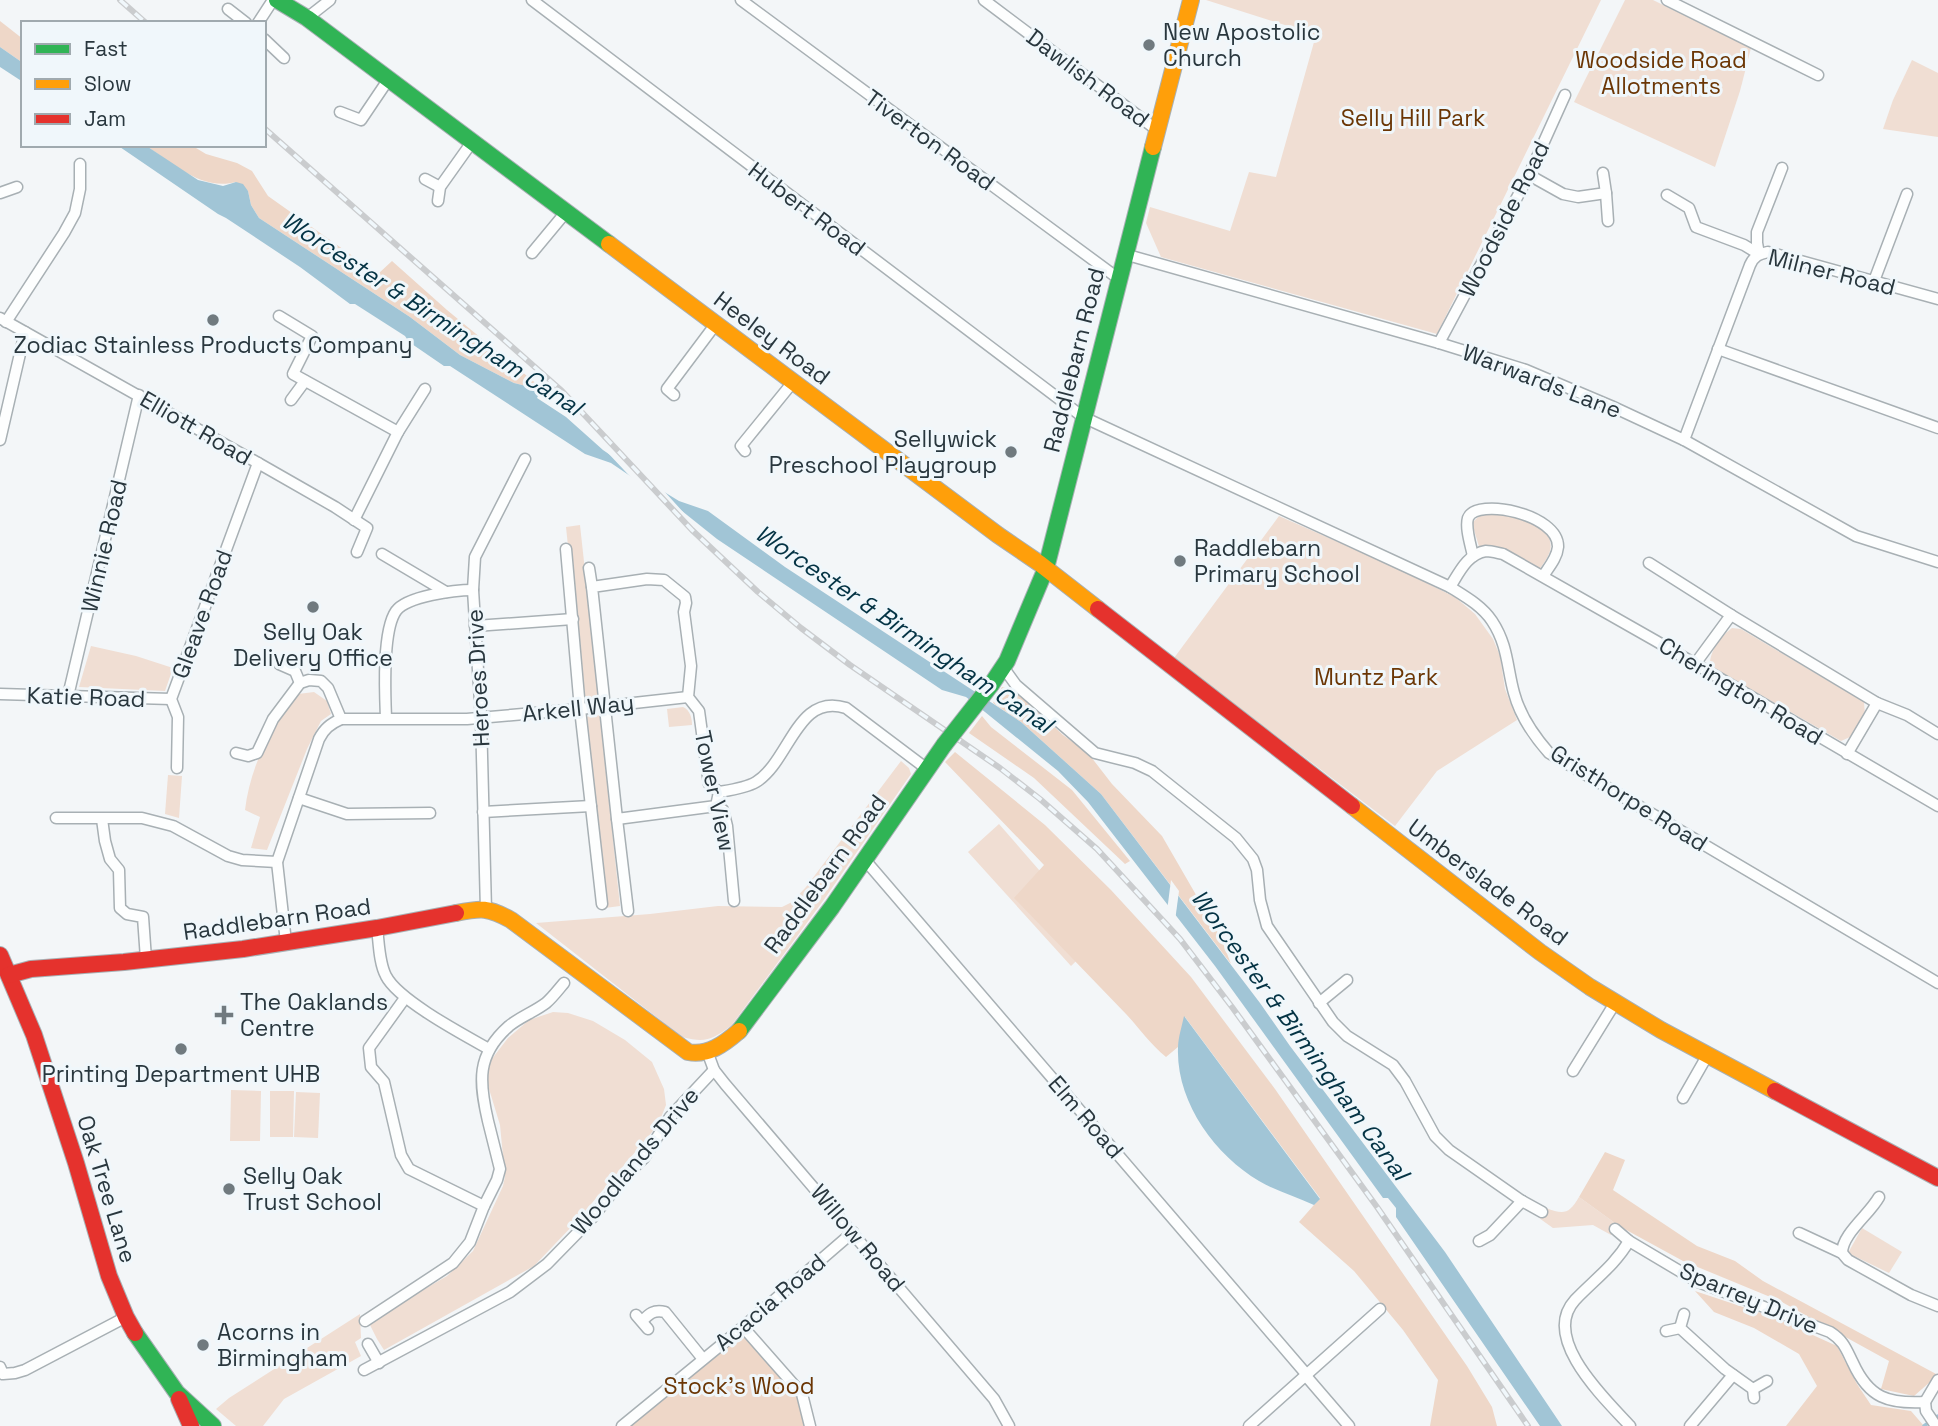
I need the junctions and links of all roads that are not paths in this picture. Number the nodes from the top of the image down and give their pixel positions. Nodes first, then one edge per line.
1 (275, 0) edge
2 (330, 0) edge
3 (532, 0) edge
4 (741, 0) edge
5 (984, 0) edge
6 (1191, 0) edge
7 (1667, 0) edge
8 (228, 9) dead end
9 (307, 18) junction
10 (243, 21) edge
11 (259, 21) edge
12 (266, 41) edge
13 (284, 58) dead end
14 (1818, 75) dead end
15 (388, 80) junction
16 (1565, 95) dead end
17 (340, 112) dead end
18 (1157, 130) junction
19 (472, 142) junction
20 (79, 164) dead end
21 (1782, 168) dead end
22 (1603, 173) dead end
23 (1529, 175) junction
24 (425, 179) dead end
25 (17, 187) dead end
26 (440, 187) junction
27 (0, 193) edge
28 (1605, 194) junction
29 (1907, 194) dead end
30 (1667, 195) dead end
31 (438, 201) dead end
32 (566, 212) junction
33 (1608, 221) dead end
34 (532, 253) dead end
35 (1124, 254) junction
36 (1759, 254) junction
37 (1119, 279) junction
38 (1874, 281) junction
39 (1938, 299) edge
40 (279, 316) dead end
41 (3, 320) edge
42 (715, 324) junction
43 (25, 332) junction
44 (1438, 343) junction
45 (1718, 349) junction
46 (305, 381) junction
47 (793, 382) junction
48 (425, 389) dead end
49 (674, 395) dead end
50 (139, 396) junction
51 (291, 400) dead end
52 (1083, 417) junction
53 (1938, 428) edge
54 (398, 432) junction
55 (0, 440) edge
56 (1684, 440) junction
57 (745, 451) dead end
58 (525, 459) dead end
59 (258, 463) junction
60 (354, 520) junction
61 (566, 549) dead end
62 (357, 552) dead end
63 (382, 554) dead end
64 (1473, 556) junction
65 (1938, 562) edge
66 (1649, 563) dead end
67 (589, 568) dead end
68 (1046, 568) junction
69 (1543, 576) junction
70 (592, 587) junction
71 (1450, 587) junction
72 (473, 590) junction
73 (446, 592) junction
74 (1731, 615) junction
75 (573, 619) junction
76 (475, 626) junction
77 (279, 664) dead end
78 (1695, 664) junction
79 (1003, 667) junction
80 (300, 683) junction
81 (0, 694) edge
82 (68, 696) junction
83 (688, 697) junction
84 (172, 699) junction
85 (1877, 703) junction
86 (606, 706) junction
87 (580, 709) junction
88 (386, 718) junction
89 (481, 718) junction
90 (341, 719) junction
91 (1938, 734) edge
92 (236, 753) dead end
93 (1846, 754) junction
94 (177, 768) dead end
95 (927, 769) junction
96 (719, 792) junction
97 (299, 798) junction
98 (591, 806) junction
99 (716, 806) junction
100 (1938, 806) edge
101 (483, 812) junction
102 (430, 813) dead end
103 (616, 814) junction
104 (56, 818) dead end
105 (102, 819) junction
106 (865, 860) junction
107 (277, 862) junction
108 (734, 901) dead end
109 (602, 904) dead end
110 (486, 910) junction
111 (628, 911) dead end
112 (377, 928) junction
113 (286, 942) junction
114 (0, 955) edge
115 (146, 959) junction
116 (9, 975) junction
117 (1349, 977) dead end
118 (564, 982) dead end
119 (1938, 983) edge
120 (405, 998) junction
121 (1319, 1003) junction
122 (1615, 1003) junction
123 (489, 1049) junction
124 (707, 1051) junction
125 (1707, 1056) junction
126 (714, 1070) junction
127 (1573, 1071) dead end
128 (1683, 1098) dead end
129 (1938, 1178) edge
130 (1879, 1197) dead end
131 (1522, 1201) junction
132 (484, 1206) junction
133 (1542, 1212) dead end
134 (1615, 1229) dead end
135 (853, 1232) junction
136 (1799, 1233) dead end
137 (1490, 1235) junction
138 (1479, 1241) dead end
139 (1629, 1241) junction
140 (1497, 1245) dead end
141 (1842, 1253) junction
142 (1938, 1306) edge
143 (1380, 1309) dead end
144 (1684, 1314) dead end
145 (126, 1317) junction
146 (365, 1321) dead end
147 (642, 1322) dead end
148 (743, 1327) junction
149 (1680, 1328) junction
150 (1666, 1331) dead end
151 (368, 1344) dead end
152 (703, 1359) junction
153 (379, 1363) junction
154 (364, 1370) dead end
155 (1, 1372) edge
156 (1307, 1375) junction
157 (1733, 1375) junction
158 (1938, 1380) edge
159 (1768, 1381) dead end
160 (177, 1394) junction
161 (1925, 1406) junction
162 (191, 1426) edge
163 (213, 1426) edge
164 (622, 1426) edge
165 (810, 1426) edge
166 (1009, 1426) edge
167 (1249, 1426) edge
168 (1349, 1426) edge
169 (1630, 1426) edge
170 (1690, 1426) edge
171 (1936, 1426) edge

1 - 9 main road, Heeley Road
1 - 11 street, Heeley Road
2 - 9 street
3 - 52 street, Hubert Road
4 - 37 street, Tiverton Road
5 - 18 street, Dawlish Road
6 - 18 main road, Raddlebarn Road
7 - 14 street
8 - 10 street
9 - 15 main road, Heeley Road
12 - 13 street
15 - 17 street
15 - 19 main road, Heeley Road
16 - 23 street, Woodside Road
18 - 35 main road, Raddlebarn Road
19 - 26 street
19 - 32 main road, Heeley Road
20 - 41 street
21 - 36 street
22 - 28 street
23 - 28 street
23 - 44 street, Woodside Road
24 - 26 street
25 - 27 street
26 - 31 street
28 - 33 street
29 - 38 street
30 - 36 street
32 - 34 street
32 - 42 main road, Heeley Road
35 - 37 main road, Raddlebarn Road
35 - 44 street, Warwards Lane
36 - 38 street, Milner Road
36 - 45 street, Milner Road
37 - 52 main road, Raddlebarn Road
38 - 39 street, Milner Road
40 - 46 street
41 - 43 street, Elliott Road
42 - 47 main road, Heeley Road
42 - 49 street
43 - 50 street, Elliott Road
43 - 55 street
44 - 56 street, Warwards Lane
45 - 53 street
45 - 56 street, Milner Road
46 - 51 street
46 - 54 street
47 - 57 street
47 - 68 main road, Heeley Road
48 - 54 street
50 - 59 street, Elliott Road
50 - 82 street, Winnie Road
52 - 68 main road, Raddlebarn Road
52 - 71 street, Gristhorpe Road
54 - 60 street
56 - 65 street, Warwards Lane
58 - 72 street, Heroes Drive
59 - 60 street, Elliott Road
59 - 84 street, Gleave Road
60 - 62 street
61 - 75 street
63 - 73 street
64 - 69 street, Cherington Road
64 - 69 street
64 - 71 street
66 - 74 street
67 - 70 street
68 - 79 main road, Raddlebarn Road
68 - 122 main road, Umberslade Road
69 - 78 street, Cherington Road
70 - 83 street, Tower View
70 - 86 street
71 - 119 street, Gristhorpe Road
72 - 73 street
72 - 76 street, Heroes Drive
73 - 88 street
74 - 78 street
74 - 85 street
75 - 76 street
75 - 87 street
76 - 89 street, Heroes Drive
77 - 80 street
78 - 93 street, Cherington Road
79 - 95 main road, Raddlebarn Road, bridge
79 - 121 street
80 - 90 street
80 - 92 street
81 - 82 street, Katie Road
82 - 84 street, Katie Road
83 - 86 street, Arkell Way
83 - 96 street, Tower View
84 - 94 street, Gleave Road
85 - 91 street
85 - 93 street
86 - 87 street, Arkell Way
86 - 103 street
87 - 89 street, Arkell Way
87 - 98 street
88 - 89 street, Arkell Way
88 - 90 street, Arkell Way
89 - 101 street, Heroes Drive
90 - 97 street
93 - 100 street, Cherington Road
95 - 96 street
95 - 106 main road, Raddlebarn Road
96 - 99 street, Tower View
97 - 102 street
97 - 107 street
98 - 101 street
98 - 109 street
99 - 103 street
99 - 108 street, Tower View
101 - 110 street, Heroes Drive
103 - 111 street
104 - 105 street
105 - 107 street
105 - 115 street
106 - 124 main road, Raddlebarn Road
106 - 156 street, Elm Road
107 - 113 street
110 - 112 main road, Raddlebarn Road
110 - 124 main road
112 - 113 main road, Raddlebarn Road
112 - 120 street
113 - 115 main road, Raddlebarn Road
114 - 116 main road, Oak Tree Lane
115 - 116 main road, Raddlebarn Road
116 - 145 main road, Oak Tree Lane
117 - 121 street
118 - 123 street
120 - 123 street
120 - 132 street
121 - 131 street
122 - 125 main road, Umberslade Road
122 - 127 street
123 - 132 street
124 - 126 street, Willow Road
125 - 128 street
125 - 129 main road, Umberslade Road
126 - 135 street, Willow Road
126 - 153 street, Woodlands Drive
130 - 141 street
131 - 133 street
131 - 137 street
132 - 146 street
134 - 139 street, Sparrey Drive
135 - 148 street, Acacia Road
135 - 166 street, Willow Road
136 - 141 street
137 - 138 street
137 - 140 street
139 - 161 street, Sparrey Drive
139 - 169 street
141 - 142 street
143 - 156 street
144 - 149 street
145 - 155 street
145 - 160 main road, Oak Tree Lane
147 - 152 street
148 - 152 street, Acacia Road
148 - 165 street
149 - 150 street
149 - 157 street
151 - 153 street
152 - 164 street, Acacia Road
153 - 154 street, Woodlands Drive
156 - 167 street
156 - 168 street, Elm Road
157 - 159 street
157 - 170 street
158 - 161 street
160 - 162 main road, Oak Tree Lane
160 - 163 main road
161 - 171 street

